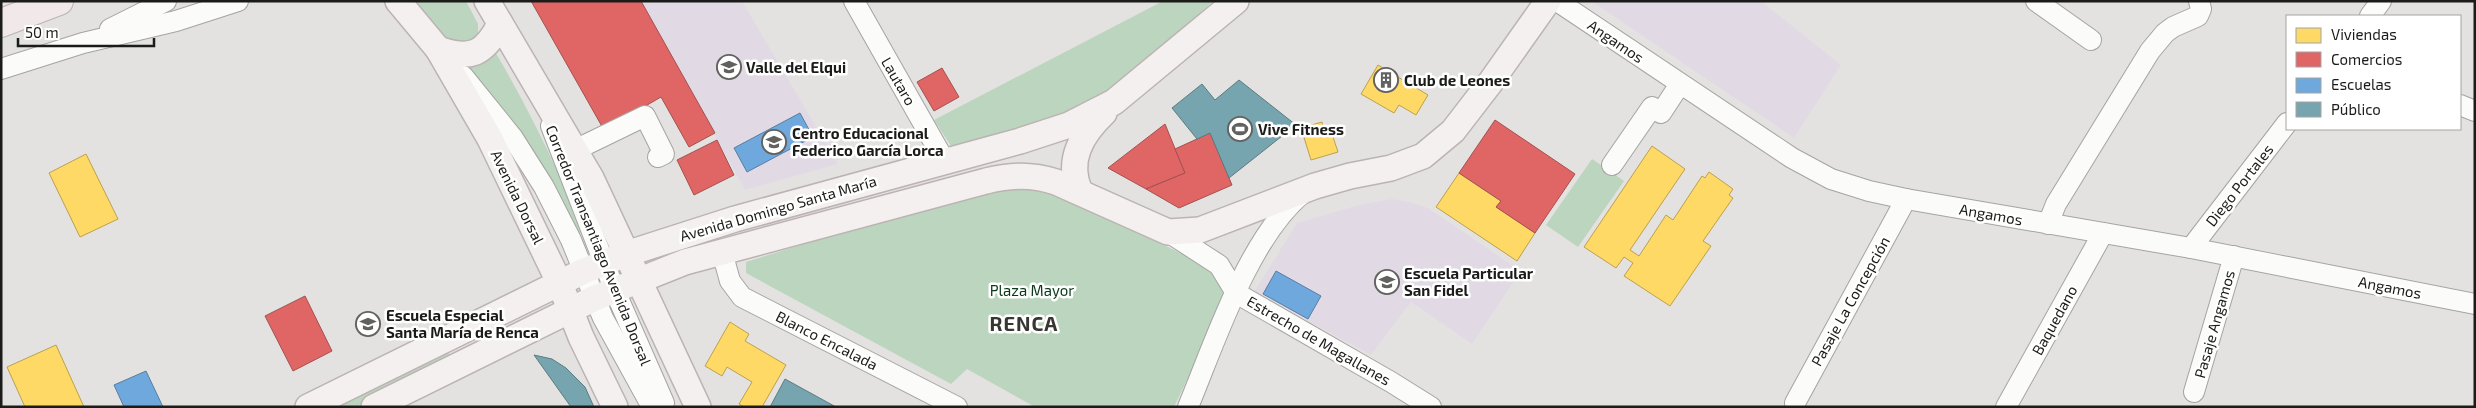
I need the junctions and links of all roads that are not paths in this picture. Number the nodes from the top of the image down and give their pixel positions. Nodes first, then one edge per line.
1 (59, 1) edge
2 (166, 1) edge
3 (238, 1) edge
4 (378, 1) edge
5 (398, 1) edge
6 (487, 1) edge
7 (854, 1) edge
8 (1236, 1) edge
9 (1548, 1) edge
10 (1557, 1) edge
11 (2036, 1) edge
12 (2199, 1) edge
13 (2382, 1) edge
14 (2371, 15) edge
15 (415, 21) junction
16 (1, 23) edge
17 (500, 24) junction
18 (2091, 40) dead end
19 (84, 43) junction
20 (438, 49) junction
21 (1, 69) edge
22 (534, 82) junction
23 (1680, 84) junction
24 (1114, 102) junction
25 (2461, 106) edge
26 (2475, 111) edge
27 (2286, 124) edge
28 (575, 150) junction
29 (658, 157) dead end
30 (944, 160) junction
31 (1612, 165) dead end
32 (1308, 189) junction
33 (1080, 192) junction
34 (1906, 199) junction
35 (2048, 224) junction
36 (1168, 232) junction
37 (2102, 233) junction
38 (2191, 248) junction
39 (722, 252) junction
40 (2234, 256) junction
41 (605, 262) junction
42 (638, 281) junction
43 (560, 284) junction
44 (1236, 293) junction
45 (605, 295) junction
46 (2475, 304) edge
47 (571, 311) junction
48 (2194, 392) dead end
49 (1795, 403) dead end
50 (308, 407) edge
51 (374, 407) edge
52 (615, 407) edge
53 (652, 407) edge
54 (665, 407) edge
55 (698, 407) edge
56 (956, 407) edge
57 (1188, 407) edge
58 (1431, 407) edge
59 (2006, 407) edge

1 - 16 highway
2 - 19 street
3 - 19 street
4 - 15 main road
5 - 15 main road, Avenida Dorsal
6 - 17 main road
7 - 30 street, Lautaro
8 - 24 main road, Avenida Domingo Santa María
9 - 32 main road
10 - 23 street, Angamos
11 - 18 street
12 - 35 street
13 - 14 street
15 - 20 main road, Avenida Dorsal
17 - 20 main road
17 - 22 main road
19 - 21 street
20 - 41 street, Corredor Transantiago Avenida Dorsal
20 - 43 main road, Avenida Dorsal
22 - 28 main road
22 - 41 street, Corredor Transantiago Avenida Dorsal
23 - 31 street
23 - 34 street, Angamos
24 - 30 main road, Avenida Domingo Santa María
24 - 33 main road
25 - 26 street
27 - 38 street, Diego Portales
28 - 29 street
28 - 41 main road
30 - 41 main road, Avenida Domingo Santa María
32 - 36 main road
32 - 44 street
33 - 36 main road, Avenida Domingo Santa María
33 - 39 main road, Avenida Domingo Santa María
34 - 35 street, Angamos
34 - 49 street, Pasaje La Concepción
35 - 37 street, Angamos
36 - 44 street, Estrecho de Magallanes
37 - 38 street, Angamos
37 - 59 street, Baquedano
38 - 40 street, Angamos
39 - 42 main road, Avenida Domingo Santa María
39 - 56 street, Blanco Encalada
40 - 46 street, Angamos
40 - 48 street, Pasaje Angamos
41 - 42 main road
41 - 43 main road, Avenida Domingo Santa María
41 - 45 street, Corredor Transantiago Avenida Dorsal
42 - 45 main road, Avenida Domingo Santa María
42 - 55 main road
43 - 47 main road, Avenida Dorsal
43 - 50 main road, Avenida Domingo Santa María
44 - 57 street
44 - 58 street, Estrecho de Magallanes
45 - 47 main road, Avenida Domingo Santa María
45 - 53 street, Corredor Transantiago Avenida Dorsal
45 - 54 street, Corredor Transantiago Avenida Dorsal
47 - 51 main road, Avenida Domingo Santa María
47 - 52 main road, Avenida Dorsal

